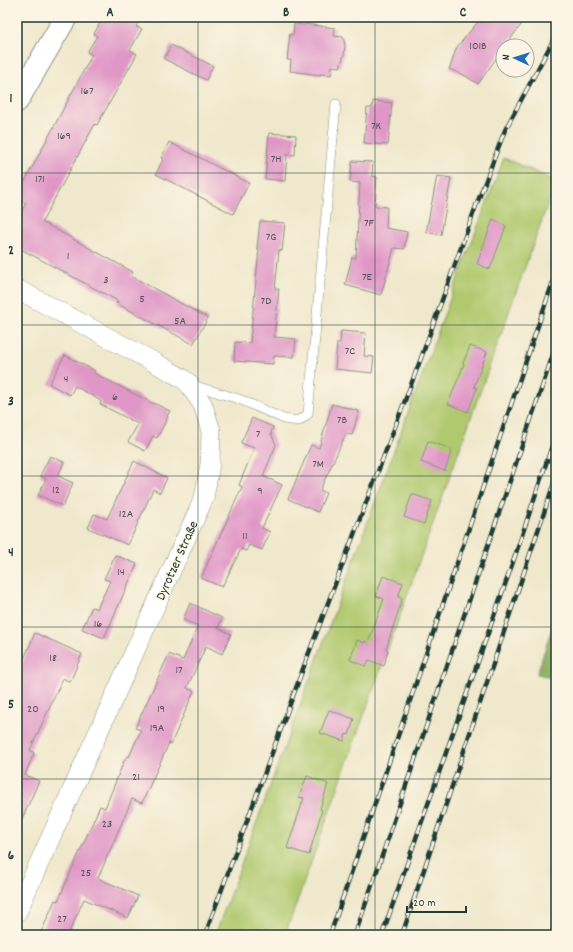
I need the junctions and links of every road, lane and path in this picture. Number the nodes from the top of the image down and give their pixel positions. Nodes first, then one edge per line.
1 (66, 17) edge
2 (17, 101) edge
3 (336, 104) dead end
4 (17, 289) edge
5 (189, 384) junction
6 (17, 912) edge

1 - 2 street
3 - 5 lane
4 - 5 street, Dyrotzer Straße
5 - 6 street, Dyrotzer Straße

